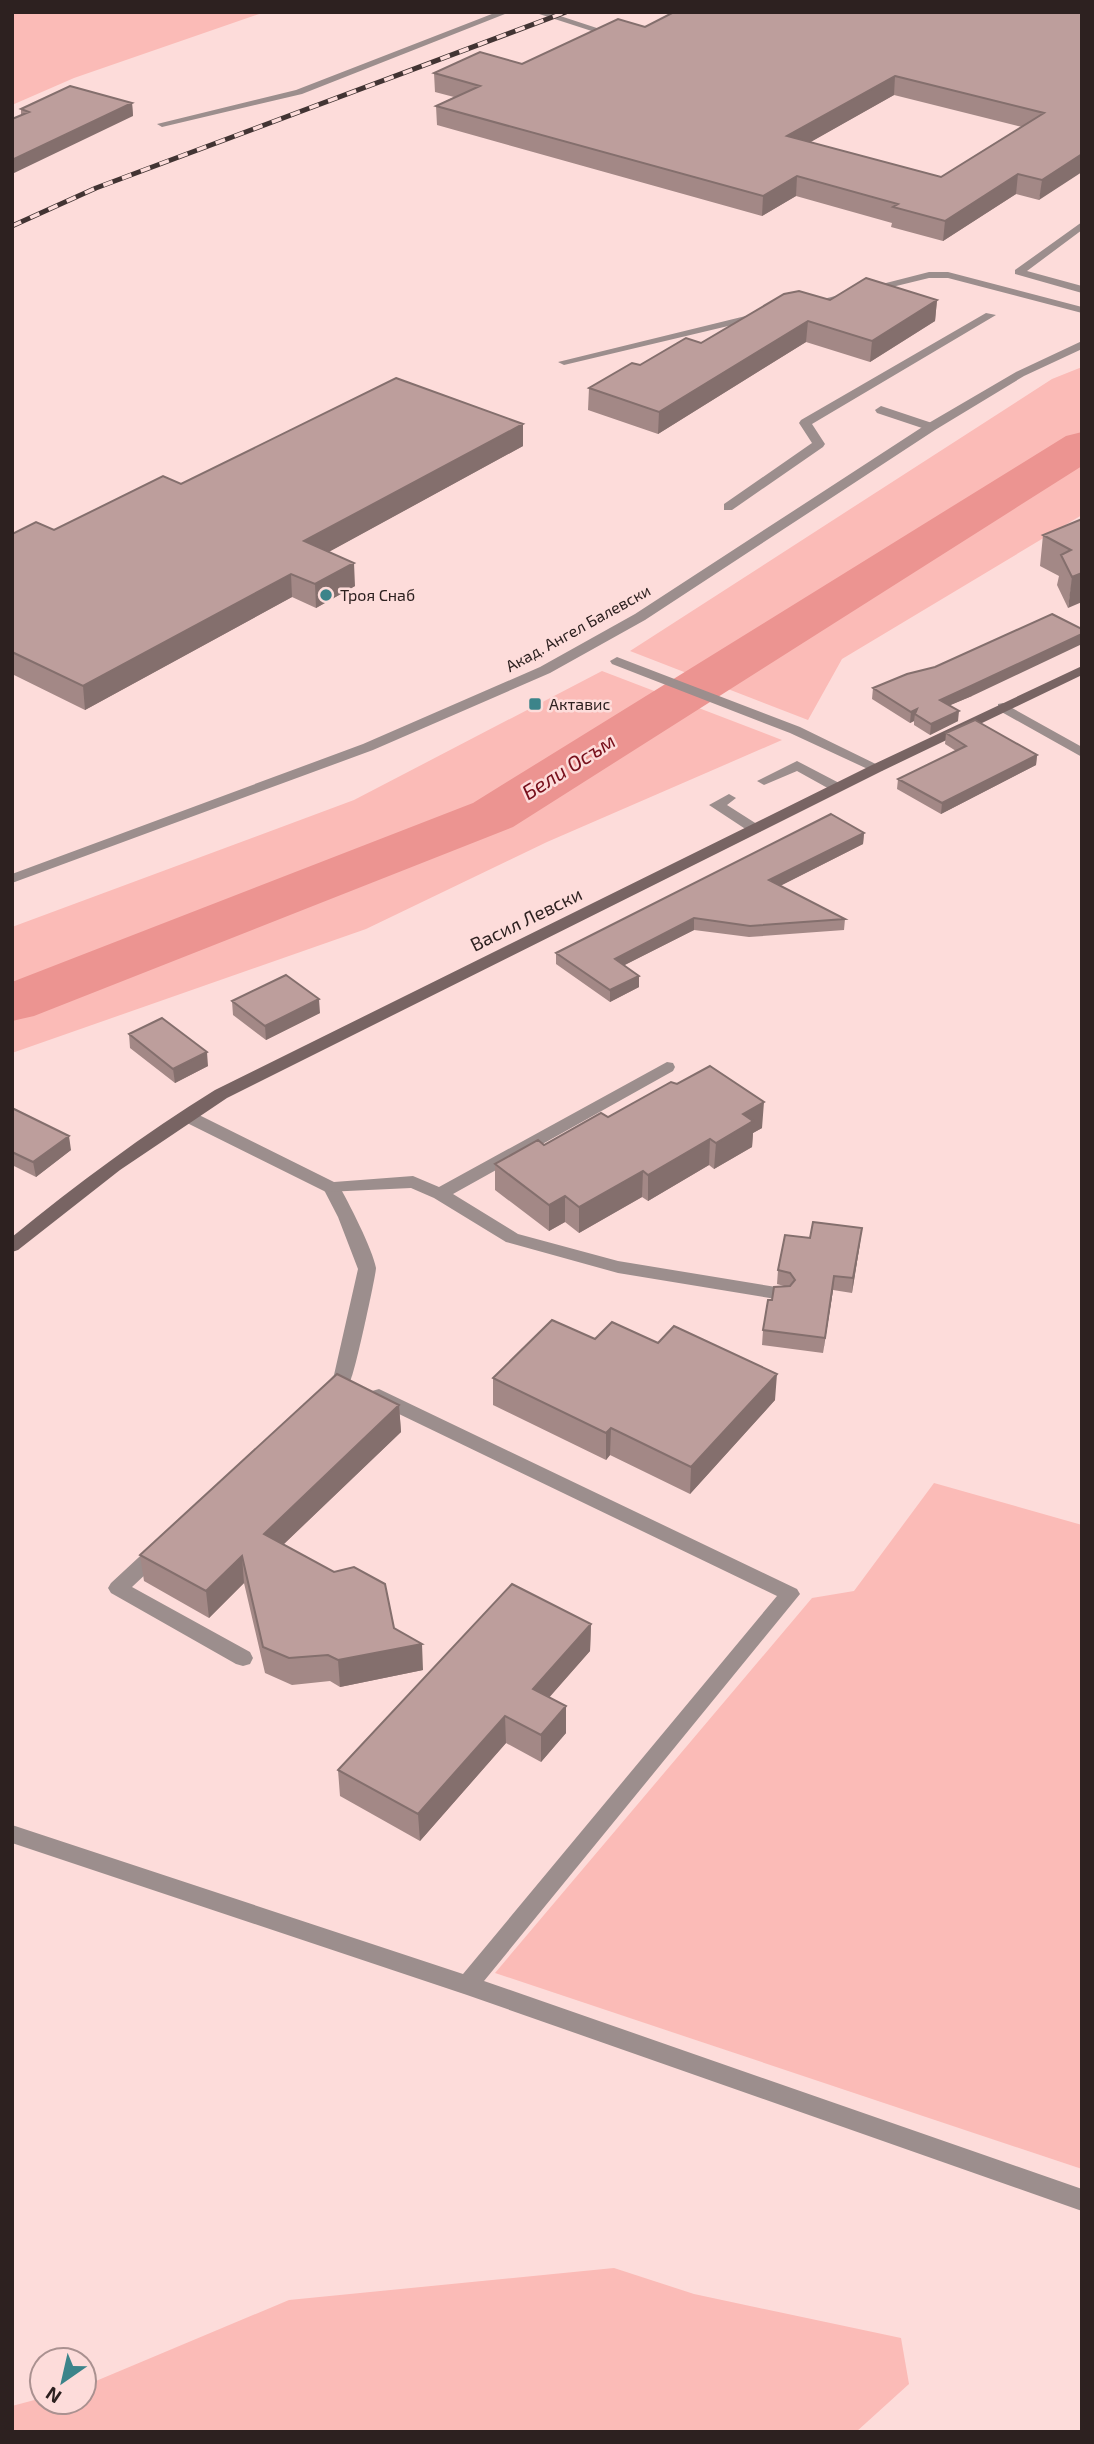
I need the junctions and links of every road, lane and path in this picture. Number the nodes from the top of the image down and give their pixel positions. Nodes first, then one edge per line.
1 (506, 12) edge
2 (537, 12) edge
3 (604, 32) edge
4 (162, 124) dead end
5 (1082, 225) edge
6 (1082, 290) edge
7 (799, 306) edge
8 (1082, 310) edge
9 (773, 313) edge
10 (990, 314) dead end
11 (1082, 344) edge
12 (564, 362) dead end
13 (881, 410) dead end
14 (931, 427) junction
15 (728, 507) dead end
16 (617, 661) dead end
17 (1082, 670) edge
18 (1003, 707) junction
19 (1082, 753) edge
20 (877, 768) junction
21 (764, 781) dead end
22 (838, 788) junction
23 (729, 798) dead end
24 (755, 828) junction
25 (12, 879) edge
26 (667, 1067) dead end
27 (185, 1115) junction
28 (332, 1188) junction
29 (440, 1194) junction
30 (12, 1246) edge
31 (782, 1294) edge
32 (343, 1378) junction
33 (312, 1407) edge
34 (169, 1541) edge
35 (243, 1658) dead end
36 (12, 1834) edge
37 (467, 1986) junction
38 (1082, 2200) edge

1 - 4 street
2 - 3 street
5 - 6 street
7 - 8 street
9 - 12 street
10 - 15 street
11 - 14 street, Акад. Ангел Балевски
13 - 14 street
14 - 25 street, Акад. Ангел Балевски
16 - 20 street
17 - 18 main road, Васил Левски
18 - 19 street
18 - 20 main road, Васил Левски
20 - 22 main road, Васил Левски
21 - 22 street
22 - 24 main road, Васил Левски
23 - 24 street
24 - 27 main road, Васил Левски
26 - 29 street
27 - 28 street
27 - 30 main road, Васил Левски
28 - 29 street
28 - 32 street
29 - 31 street
32 - 33 street
32 - 37 street
34 - 35 street
36 - 37 street
37 - 38 street

